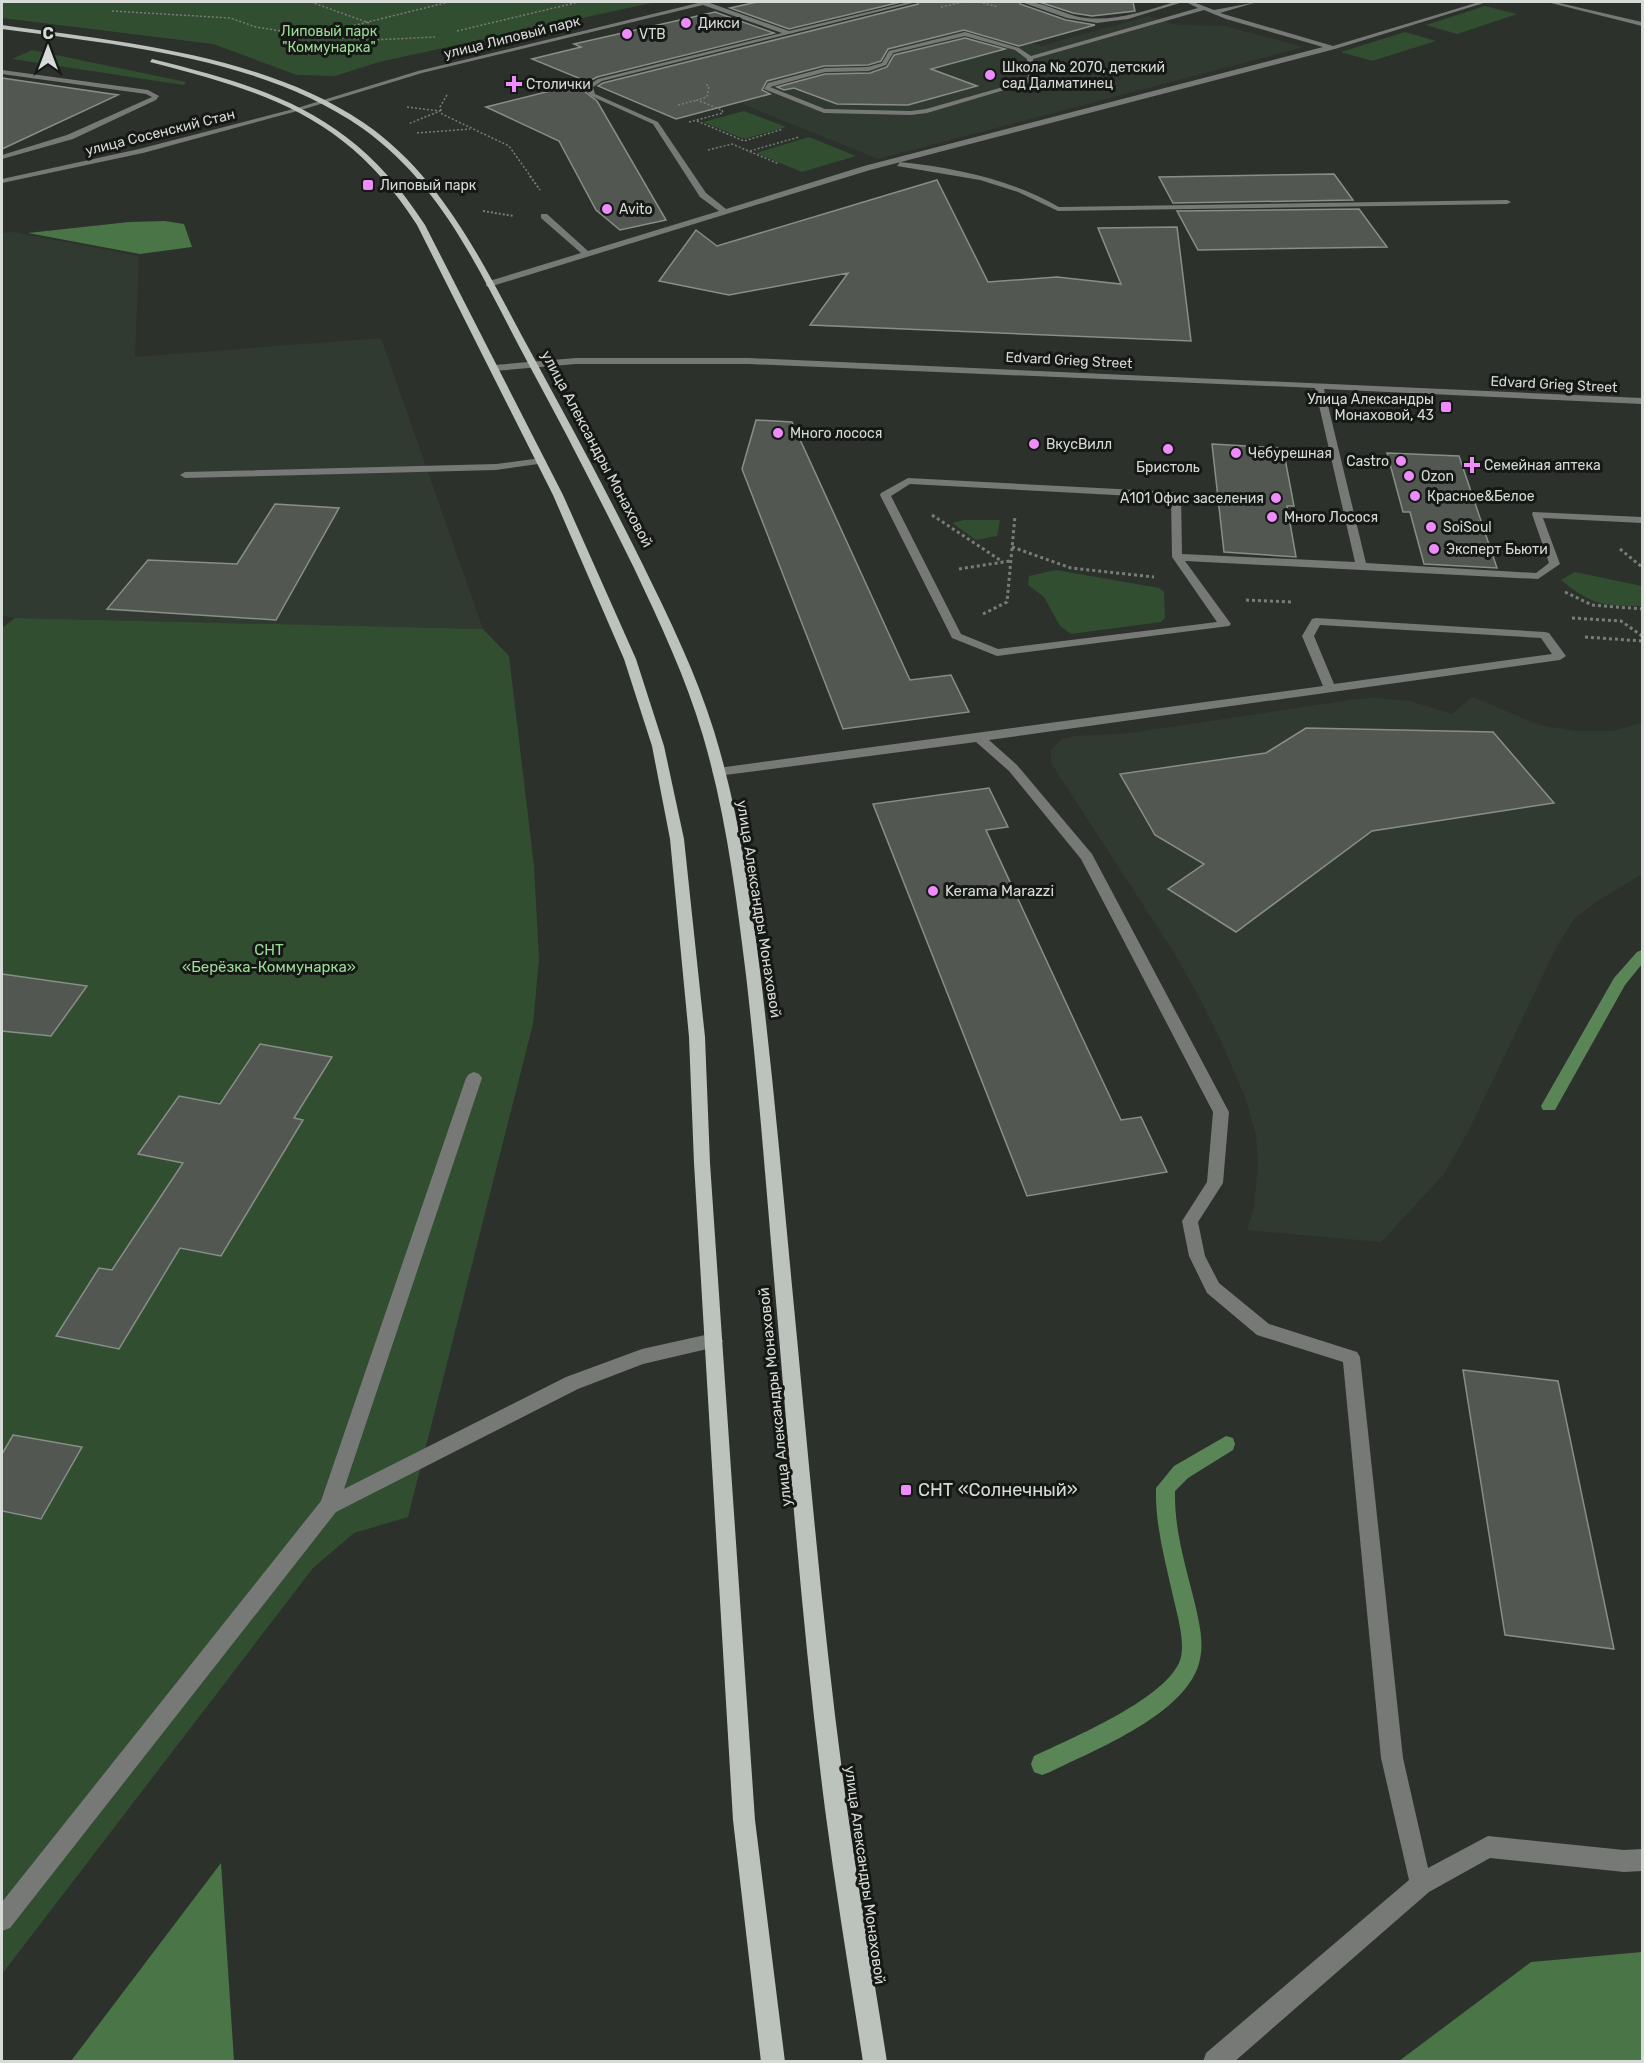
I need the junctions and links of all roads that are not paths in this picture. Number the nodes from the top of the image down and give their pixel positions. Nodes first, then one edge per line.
1 (706, 2) edge
2 (914, 2) edge
3 (1024, 2) edge
4 (1180, 2) edge
5 (1188, 2) edge
6 (1254, 2) edge
7 (1484, 2) edge
8 (1550, 2) edge
9 (1205, 8) junction
10 (1215, 12) junction
11 (1642, 24) edge
12 (2, 27) edge
13 (788, 33) junction
14 (2, 35) edge
15 (76, 46) dead end
16 (1330, 47) junction
17 (1030, 58) junction
18 (143, 59) dead end
19 (2, 72) edge
20 (323, 102) junction
21 (299, 109) junction
22 (2, 157) edge
23 (888, 163) junction
24 (2, 181) edge
25 (1507, 202) dead end
26 (724, 212) junction
27 (544, 216) road end
28 (587, 254) junction
29 (489, 284) junction
30 (532, 364) junction
31 (494, 368) junction
32 (1319, 386) junction
33 (1642, 401) edge
34 (541, 461) junction
35 (185, 475) dead end
36 (1642, 520) edge
37 (1177, 557) junction
38 (1362, 566) junction
39 (1330, 688) junction
40 (979, 738) junction
41 (718, 772) junction
42 (474, 1078) dead end
43 (714, 1341) junction
44 (329, 1506) junction
45 (1642, 1860) edge
46 (1421, 1884) junction
47 (2, 1920) edge
48 (773, 2061) edge
49 (876, 2061) edge
50 (1215, 2061) edge

1 - 13 street
1 - 20 street, улица Липовый парк
2 - 13 street
3 - 4 street
5 - 9 street
6 - 10 street
7 - 16 street
8 - 11 street
9 - 10 street
9 - 17 street
10 - 16 street
12 - 20 main road, улица Александры Монаховой
13 - 26 street
14 - 15 main road
16 - 23 street
17 - 17 street
18 - 21 main road
19 - 22 street
20 - 21 street, улица Сосенский Стан
20 - 29 main road, улица Александры Монаховой
21 - 24 street, улица Сосенский Стан
21 - 31 main road
23 - 25 street
23 - 26 street
26 - 28 street
27 - 28 street
28 - 29 street
29 - 30 main road, улица Александры Монаховой
30 - 31 street, Edvard Grieg Street
30 - 32 street, Edvard Grieg Street
30 - 41 main road, улица Александры Монаховой
31 - 34 main road
32 - 33 street, Edvard Grieg Street
32 - 38 street
34 - 35 street
34 - 43 main road
36 - 38 street
37 - 37 street
37 - 38 street
39 - 39 street
39 - 40 street
40 - 41 street
40 - 46 street
41 - 49 main road, улица Александры Монаховой
42 - 44 street
43 - 44 street
43 - 48 main road
44 - 47 street
45 - 46 street
46 - 50 street

